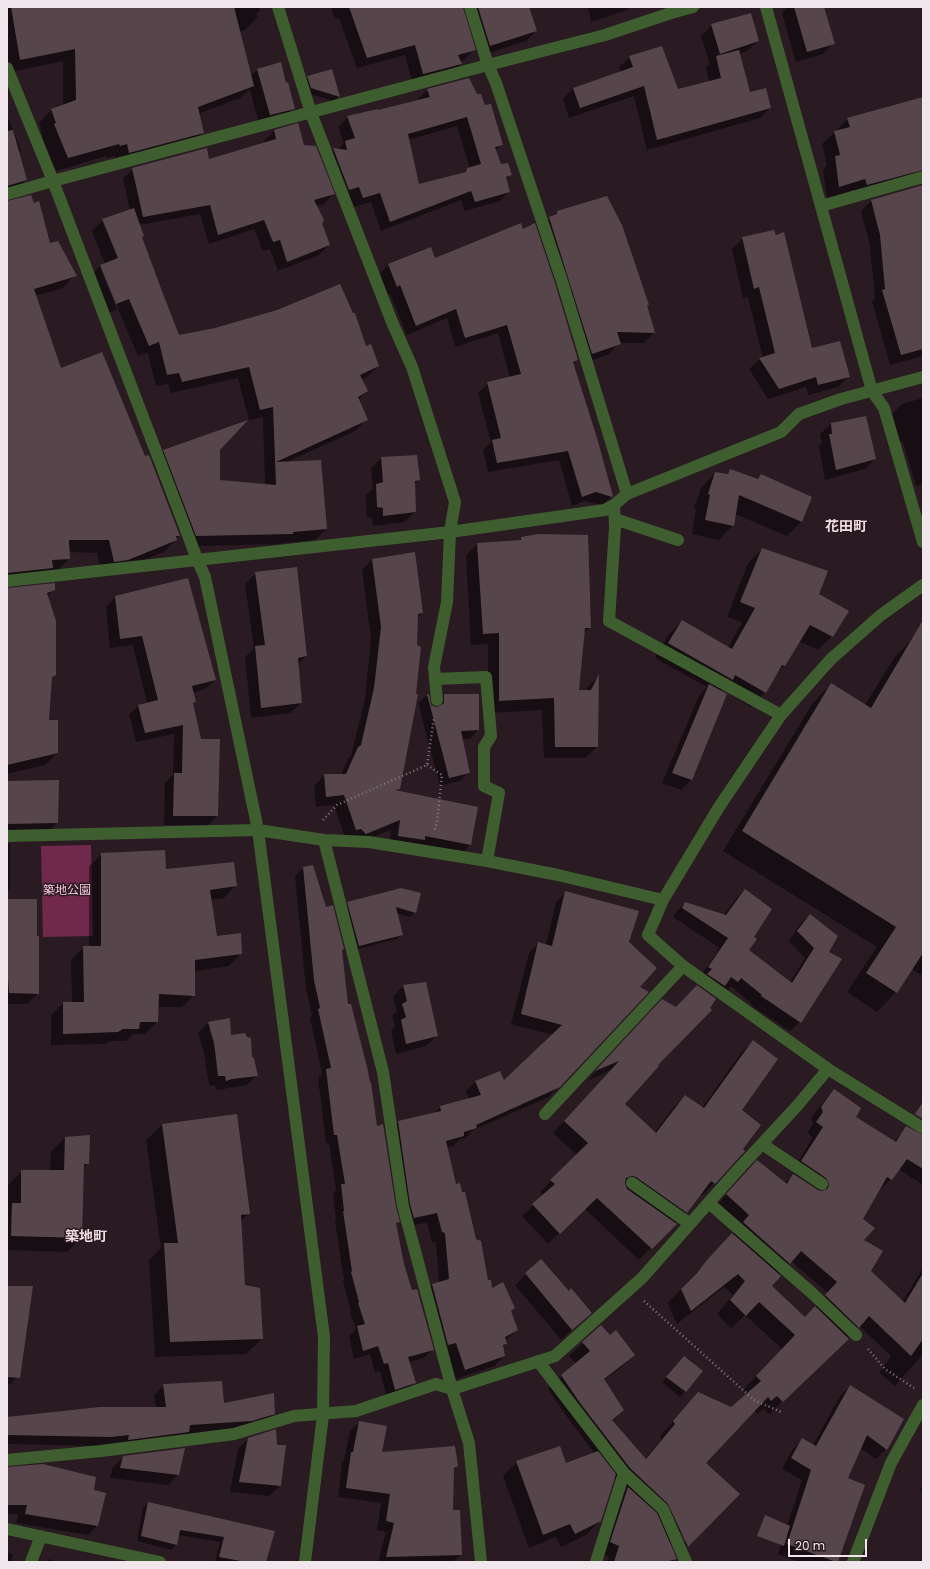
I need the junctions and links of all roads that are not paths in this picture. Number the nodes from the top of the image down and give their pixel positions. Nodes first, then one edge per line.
1 (278, 7) edge
2 (470, 7) edge
3 (693, 7) edge
4 (766, 7) edge
5 (670, 10) edge
6 (488, 65) junction
7 (7, 68) edge
8 (311, 113) junction
9 (923, 177) edge
10 (53, 181) junction
11 (7, 194) edge
12 (821, 206) junction
13 (923, 378) edge
14 (872, 391) junction
15 (627, 494) junction
16 (614, 505) junction
17 (615, 519) junction
18 (450, 532) junction
19 (678, 540) dead end
20 (923, 542) edge
21 (197, 559) junction
22 (7, 581) edge
23 (923, 585) edge
24 (435, 678) junction
25 (437, 700) road end
26 (781, 715) junction
27 (258, 830) junction
28 (7, 836) edge
29 (324, 840) junction
30 (487, 861) junction
31 (663, 900) junction
32 (682, 966) junction
33 (828, 1069) junction
34 (545, 1114) dead end
35 (923, 1128) edge
36 (762, 1144) junction
37 (632, 1183) dead end
38 (822, 1184) dead end
39 (709, 1203) junction
40 (690, 1224) junction
41 (856, 1334) road end
42 (538, 1361) junction
43 (452, 1389) junction
44 (923, 1406) edge
45 (323, 1415) junction
46 (7, 1460) edge
47 (624, 1474) junction
48 (7, 1529) edge
49 (41, 1536) junction
50 (31, 1562) edge
51 (160, 1562) edge
52 (305, 1562) edge
53 (480, 1562) edge
54 (596, 1562) edge
55 (686, 1562) edge
56 (853, 1562) edge

1 - 8 street
2 - 6 street
3 - 5 street
4 - 12 street
5 - 6 street
6 - 8 street
6 - 15 street
7 - 10 street
8 - 10 street
8 - 18 street
9 - 12 street
10 - 11 street
10 - 21 street
12 - 14 street
13 - 14 street
14 - 15 street
14 - 20 street
15 - 16 street
16 - 17 street
16 - 18 street
17 - 19 street
17 - 26 street
18 - 21 street
18 - 24 street
21 - 22 street
21 - 27 street
23 - 26 street
24 - 25 street
24 - 30 street
26 - 31 street
27 - 28 street
27 - 29 street
27 - 45 street
29 - 30 street
29 - 43 street
30 - 31 street
31 - 32 street
32 - 33 street
32 - 34 street
33 - 35 street
33 - 36 street
36 - 38 street
36 - 39 street
37 - 40 street
39 - 40 street
39 - 41 street
40 - 42 street
42 - 43 street
42 - 47 street
43 - 45 street
43 - 53 street
44 - 56 street
45 - 46 street
45 - 52 street
47 - 54 street
47 - 55 street
48 - 49 street
49 - 50 street
49 - 51 street

